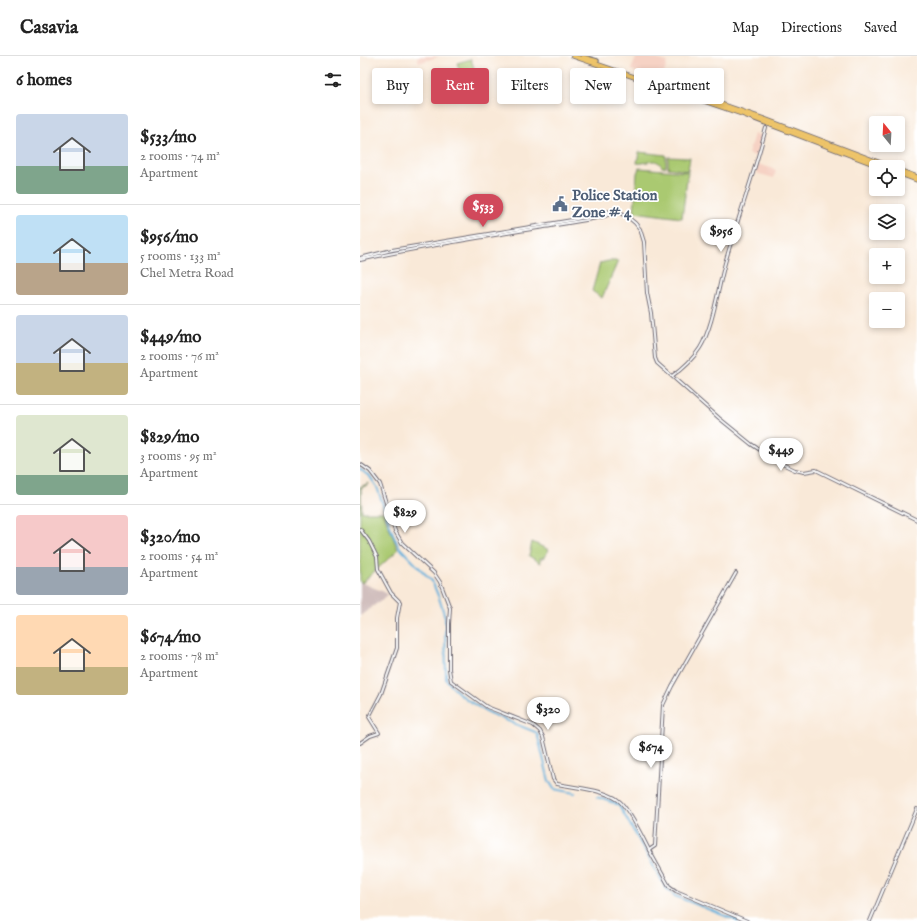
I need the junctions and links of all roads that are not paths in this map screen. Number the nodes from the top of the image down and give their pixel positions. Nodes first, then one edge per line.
1 (573, 56) edge
2 (582, 56) edge
3 (604, 66) junction
4 (634, 75) edge
5 (634, 76) edge
6 (715, 104) edge
7 (716, 104) edge
8 (763, 122) junction
9 (771, 126) junction
10 (766, 128) junction
11 (872, 160) edge
12 (869, 162) edge
13 (905, 174) edge
14 (905, 175) edge
15 (916, 179) edge
16 (360, 259) edge
17 (672, 376) junction
18 (360, 464) edge
19 (917, 520) edge
20 (360, 529) edge
21 (736, 573) dead end
22 (360, 743) edge
23 (917, 810) edge
24 (649, 850) junction
25 (747, 921) edge
26 (870, 921) edge

1 - 3 highway
2 - 3 highway
2 - 4 highway
3 - 5 highway
6 - 8 highway
7 - 11 highway
8 - 9 highway
8 - 10 street
9 - 10 street
9 - 12 highway
10 - 17 street
13 - 15 highway
14 - 15 highway
16 - 17 street
17 - 19 street
18 - 24 street
20 - 22 street
21 - 24 street
23 - 26 street
24 - 25 street

